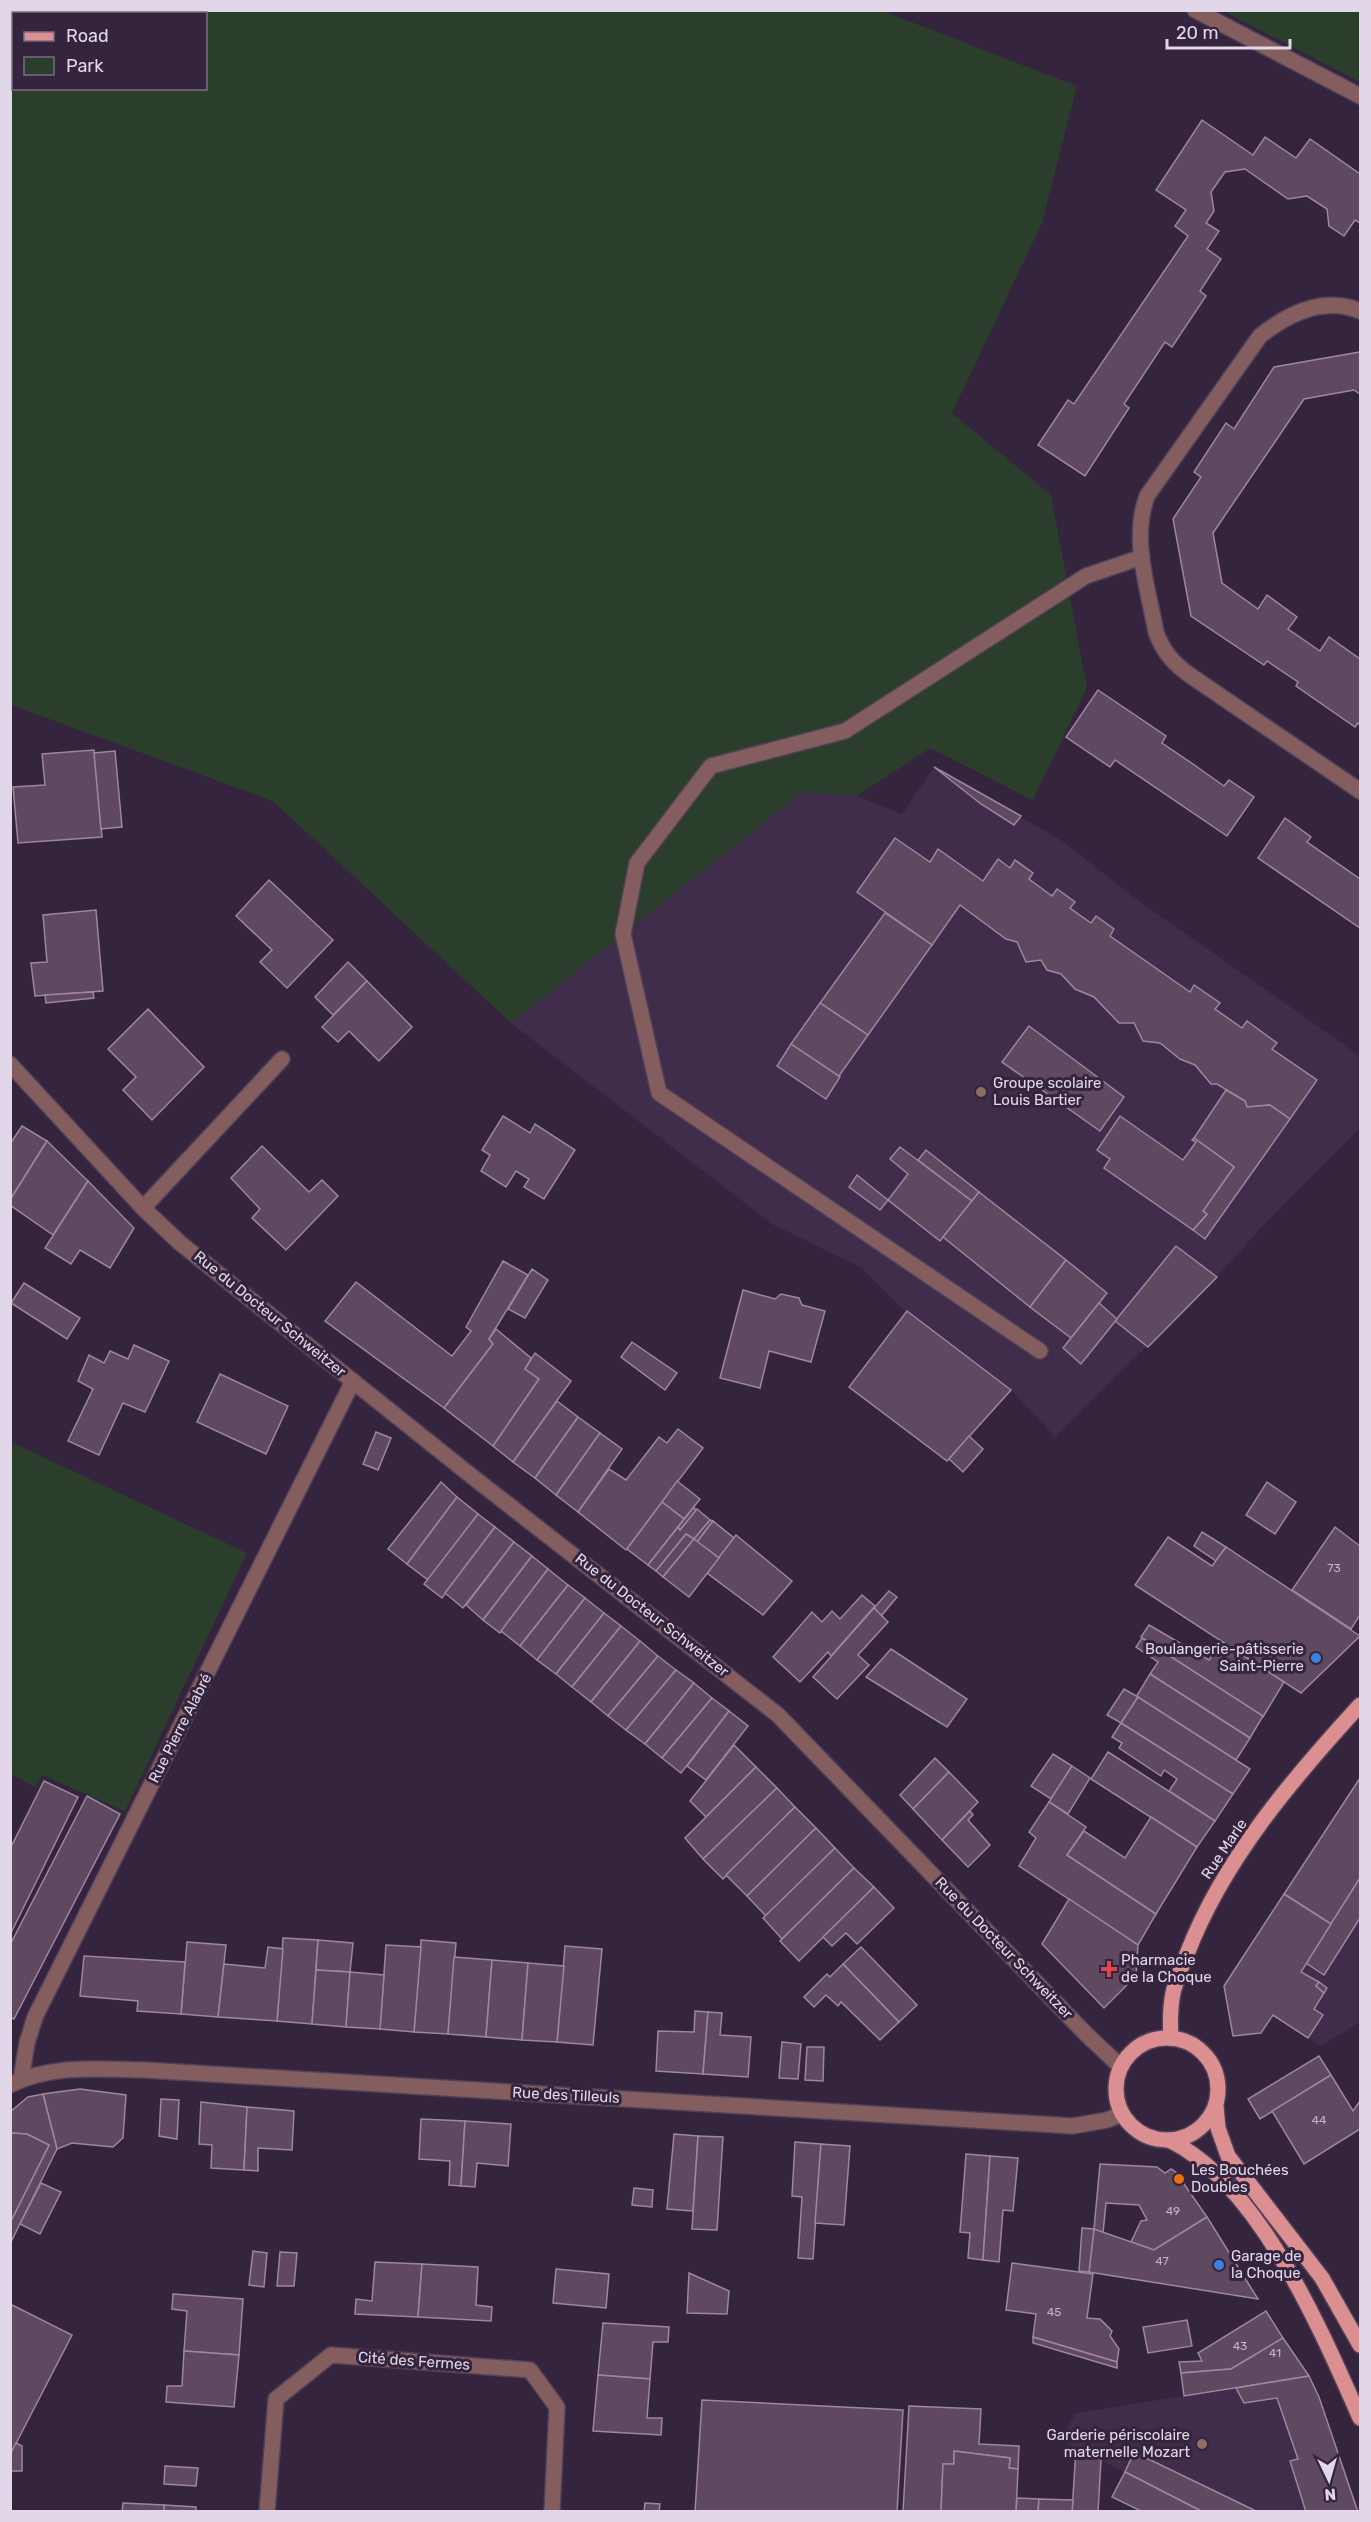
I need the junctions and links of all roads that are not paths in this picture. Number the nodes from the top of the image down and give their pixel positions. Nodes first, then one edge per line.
1 (1194, 10) edge
2 (1360, 96) edge
3 (1360, 312) edge
4 (1142, 557) junction
5 (1360, 791) edge
6 (282, 1059) dead end
7 (10, 1064) edge
8 (143, 1208) junction
9 (1040, 1351) dead end
10 (353, 1381) junction
11 (1360, 1705) edge
12 (1171, 2038) junction
13 (1121, 2067) junction
14 (16, 2082) edge
15 (1217, 2100) junction
16 (1122, 2114) junction
17 (1169, 2140) junction
18 (1360, 2345) edge
19 (1360, 2418) edge
20 (267, 2511) edge
21 (552, 2511) edge

1 - 2 street
3 - 4 street
4 - 5 street
4 - 9 street
6 - 8 street
7 - 8 street, Rue du Docteur Schweitzer
8 - 10 street, Rue du Docteur Schweitzer
10 - 13 street, Rue du Docteur Schweitzer
10 - 14 street, Rue Pierre Alabré
11 - 12 main road, Rue Marle
12 - 13 main road
12 - 15 main road
13 - 16 main road
14 - 16 street, Rue des Tilleuls
15 - 17 main road
15 - 18 main road
16 - 17 main road
17 - 19 main road
20 - 21 street, Cité des Fermes

